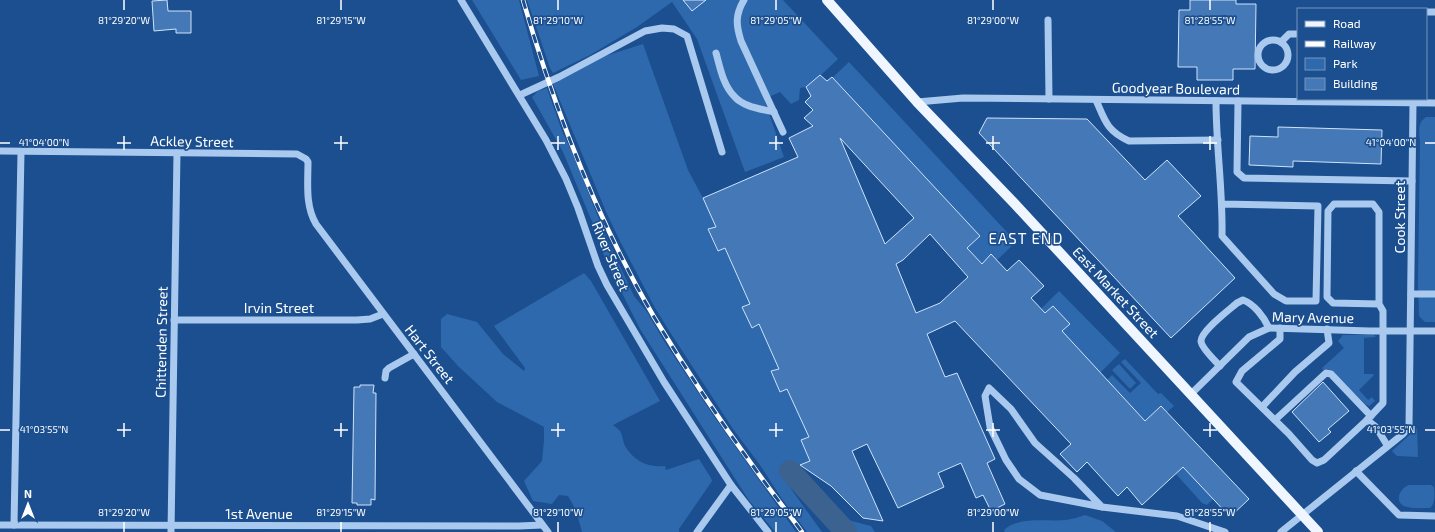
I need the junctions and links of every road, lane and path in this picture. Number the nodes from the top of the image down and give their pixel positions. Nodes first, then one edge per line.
1 (461, 0) edge
2 (744, 0) edge
3 (827, 0) edge
4 (1048, 20) dead end
5 (1297, 34) edge
6 (1281, 42) junction
7 (716, 53) dead end
8 (520, 95) junction
9 (1048, 99) junction
10 (1096, 100) junction
11 (1216, 101) junction
12 (1238, 101) junction
13 (1312, 101) edge
14 (1343, 101) edge
15 (917, 102) junction
16 (1413, 103) junction
17 (1435, 103) edge
18 (774, 112) junction
19 (783, 132) dead end
20 (1218, 140) junction
21 (0, 152) edge
22 (21, 152) junction
23 (722, 152) dead end
24 (177, 153) junction
25 (1412, 181) junction
26 (308, 186) joint
27 (1222, 204) junction
28 (1411, 294) junction
29 (1435, 294) edge
30 (1379, 304) junction
31 (383, 314) junction
32 (174, 320) junction
33 (1269, 328) junction
34 (1280, 328) junction
35 (1327, 329) junction
36 (1410, 330) junction
37 (1435, 331) edge
38 (1383, 332) junction
39 (414, 354) junction
40 (1220, 366) junction
41 (385, 378) dead end
42 (1191, 394) junction
43 (1262, 407) junction
44 (1369, 418) junction
45 (1275, 420) junction
46 (1388, 445) junction
47 (1356, 472) junction
48 (731, 485) junction
49 (1102, 507) junction
50 (1303, 514) junction
51 (1435, 516) edge
52 (0, 525) edge
53 (14, 525) junction
54 (542, 525) junction
55 (171, 529) edge
56 (548, 532) edge
57 (697, 532) edge
58 (768, 532) edge
59 (1225, 532) edge
60 (1281, 532) edge
61 (1318, 532) edge

1 - 8 street, River Street
2 - 18 street
3 - 15 main road, East Market Street
4 - 9 street
5 - 6 street
6 - 6 street
7 - 18 street
8 - 23 street
8 - 48 street, River Street
9 - 10 street, Goodyear Boulevard
9 - 15 street, Goodyear Boulevard
10 - 11 street, Goodyear Boulevard
10 - 20 street
11 - 12 street, Goodyear Boulevard
11 - 20 street
12 - 13 street, Goodyear Boulevard
12 - 25 street
13 - 14 street, Goodyear Boulevard
14 - 16 street, Goodyear Boulevard
15 - 42 main road, East Market Street
16 - 17 street, Goodyear Boulevard
16 - 25 street, Cook Street
18 - 19 street
20 - 27 street
21 - 22 street, Ackley Street
22 - 24 street, Ackley Street
22 - 53 street
24 - 26 street, Ackley Street
24 - 32 street, Chittenden Street
25 - 28 street, Cook Street
26 - 31 street, Hart Street
27 - 27 street
28 - 29 street
28 - 36 street, Cook Street
30 - 30 street
30 - 38 street
31 - 32 street, Irvin Street
31 - 39 street, Hart Street
32 - 55 street, Chittenden Street
33 - 34 street, Mary Avenue
33 - 40 street, Mary Avenue
33 - 40 street
34 - 35 street, Mary Avenue
34 - 43 street
35 - 38 street, Mary Avenue
35 - 43 street
36 - 37 street, Mary Avenue
36 - 38 street, Mary Avenue
36 - 46 street, Cook Street
38 - 44 street
39 - 41 street
39 - 54 street, Hart Street
40 - 42 street, Mary Avenue
42 - 50 main road, East Market Street
43 - 45 street
44 - 45 street
44 - 45 street
44 - 46 street
46 - 47 street, Cook Street
47 - 50 street, Cook Street
47 - 51 street
48 - 57 street
48 - 58 street, River Street
49 - 49 street
49 - 59 street
50 - 60 street, Cook Street
50 - 61 main road, East Market Street
52 - 53 street, 1st Avenue
53 - 55 street, 1st Avenue
54 - 55 street, 1st Avenue
54 - 56 street, Hart Street

